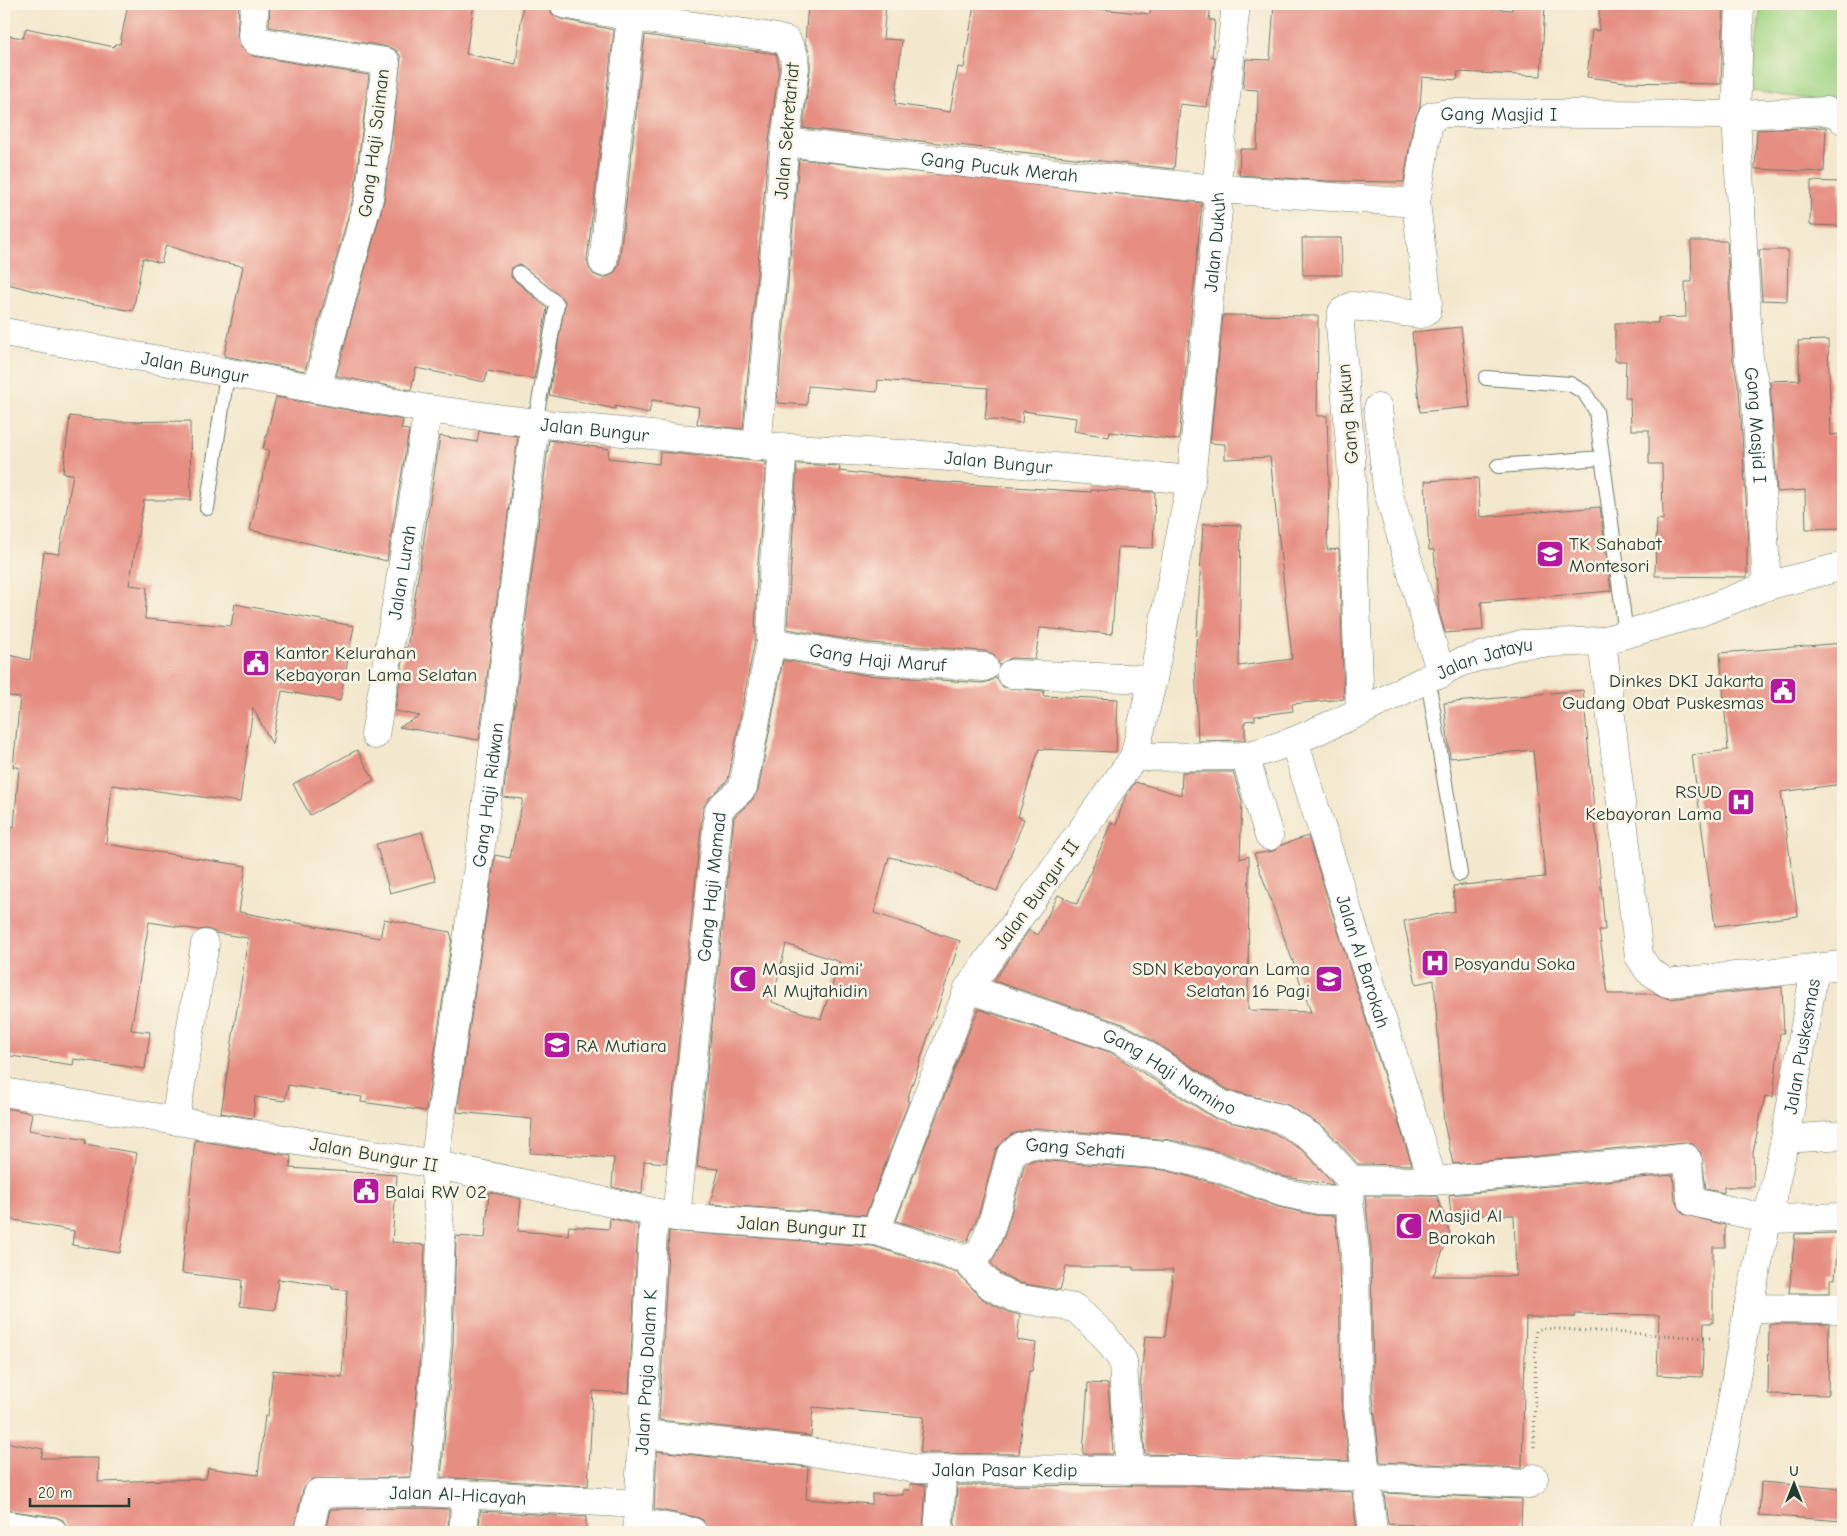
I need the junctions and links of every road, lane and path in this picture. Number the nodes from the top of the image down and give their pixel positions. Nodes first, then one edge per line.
1 (255, 4) edge
2 (564, 4) edge
3 (1236, 4) edge
4 (1740, 4) edge
5 (631, 17) junction
6 (1736, 115) junction
7 (1843, 120) edge
8 (785, 142) junction
9 (1216, 189) junction
10 (1416, 203) junction
11 (603, 262) dead end
12 (519, 273) dead end
13 (4, 338) edge
14 (227, 374) junction
15 (1486, 378) dead end
16 (317, 388) junction
17 (1378, 408) dead end
18 (428, 409) junction
19 (535, 423) junction
20 (770, 447) junction
21 (1602, 458) junction
22 (1498, 466) dead end
23 (1191, 480) junction
24 (207, 508) dead end
25 (1843, 566) edge
26 (1767, 586) junction
27 (1614, 638) junction
28 (771, 642) junction
29 (984, 667) dead end
30 (1011, 674) dead end
31 (1435, 677) junction
32 (1153, 679) junction
33 (1360, 712) junction
34 (375, 735) dead end
35 (1294, 741) junction
36 (1245, 756) junction
37 (1134, 757) junction
38 (1269, 836) dead end
39 (1460, 874) dead end
40 (205, 944) dead end
41 (1843, 965) edge
42 (1815, 968) junction
43 (968, 989) junction
44 (4, 1092) edge
45 (175, 1120) junction
46 (1843, 1135) edge
47 (1785, 1139) junction
48 (434, 1164) junction
49 (1433, 1181) junction
50 (1350, 1191) junction
51 (665, 1215) junction
52 (1843, 1216) edge
53 (1769, 1219) junction
54 (876, 1231) junction
55 (965, 1259) junction
56 (1748, 1308) junction
57 (1843, 1308) edge
58 (1743, 1339) junction
59 (643, 1434) junction
60 (944, 1469) junction
61 (1129, 1470) junction
62 (1368, 1478) junction
63 (1534, 1478) joint
64 (424, 1492) junction
65 (466, 1494) junction
66 (637, 1520) edge
67 (4, 1525) edge
68 (53, 1532) edge
69 (309, 1532) edge
70 (463, 1532) edge
71 (693, 1532) edge
72 (938, 1532) edge
73 (1374, 1532) edge
74 (1706, 1532) edge

1 - 16 street, Gang Haji Saiman
2 - 5 street, Jalan Sekretariat
3 - 9 street, Jalan Dukuh
4 - 6 street, Gang Masjid I
5 - 8 street, Jalan Sekretariat
5 - 11 street
6 - 7 street
6 - 10 street, Gang Masjid I
6 - 26 street, Gang Masjid I
8 - 9 street, Gang Pucuk Merah
8 - 20 street, Jalan Sekretariat
9 - 10 street
9 - 23 street, Jalan Dukuh
10 - 33 street, Gang Rukun
12 - 19 lane
13 - 14 street, Jalan Bungur
14 - 16 street, Jalan Bungur
14 - 24 lane
15 - 21 lane
16 - 18 street, Jalan Bungur
17 - 31 street
18 - 19 street, Jalan Bungur
18 - 34 street, Jalan Lurah
19 - 20 street, Jalan Bungur
19 - 48 street, Gang Haji Ridwan
20 - 23 street, Jalan Bungur
20 - 28 street, Gang Haji Mamad
21 - 22 lane
21 - 27 lane
23 - 32 street, Jalan Bungur II
25 - 26 street, Jalan Jatayu
26 - 27 street, Jalan Jatayu
27 - 31 street, Jalan Jatayu
27 - 42 street, Jalan Puskesmas
28 - 29 street, Gang Haji Maruf
28 - 51 street, Gang Haji Mamad
30 - 32 street
31 - 33 street, Jalan Jatayu
31 - 39 lane
32 - 37 street, Jalan Bungur II
33 - 35 street, Jalan Jatayu
35 - 36 street, Jalan Jatayu
35 - 49 street, Jalan Al Barokah
36 - 37 street, Jalan Jatayu
36 - 38 street
37 - 43 street, Jalan Bungur II
40 - 45 street
41 - 42 street
42 - 47 street, Jalan Puskesmas
43 - 50 street, Gang Haji Namino
43 - 54 street, Jalan Bungur II
44 - 45 street, Jalan Bungur II
45 - 48 street, Jalan Bungur II
46 - 47 street
47 - 53 street, Jalan Puskesmas
48 - 51 street, Jalan Bungur II
48 - 64 street, Gang Haji Ridwan
49 - 50 street, Gang Sehati
49 - 53 street, Gang Sehati
50 - 55 street, Gang Sehati
50 - 62 street
51 - 54 street, Jalan Bungur II
51 - 59 street, Jalan Praja Dalam K
52 - 53 street
53 - 56 street, Jalan Puskesmas
54 - 55 street
55 - 61 street
56 - 57 street
56 - 58 street, Jalan Puskesmas
58 - 63 path
58 - 74 street, Jalan Puskesmas
59 - 60 street, Jalan Pasar Kedip
59 - 66 street, Jalan Praja Dalam K
60 - 61 street, Jalan Pasar Kedip
60 - 72 street
61 - 62 street, Jalan Pasar Kedip
62 - 63 street, Jalan Pasar Kedip
62 - 73 street
64 - 65 street, Jalan Al-Hicayah
64 - 69 street, Jalan Al-Hicayah
65 - 66 street, Jalan Al-Hicayah
65 - 70 street
66 - 71 street, Jalan Al-Hicayah
67 - 68 street

